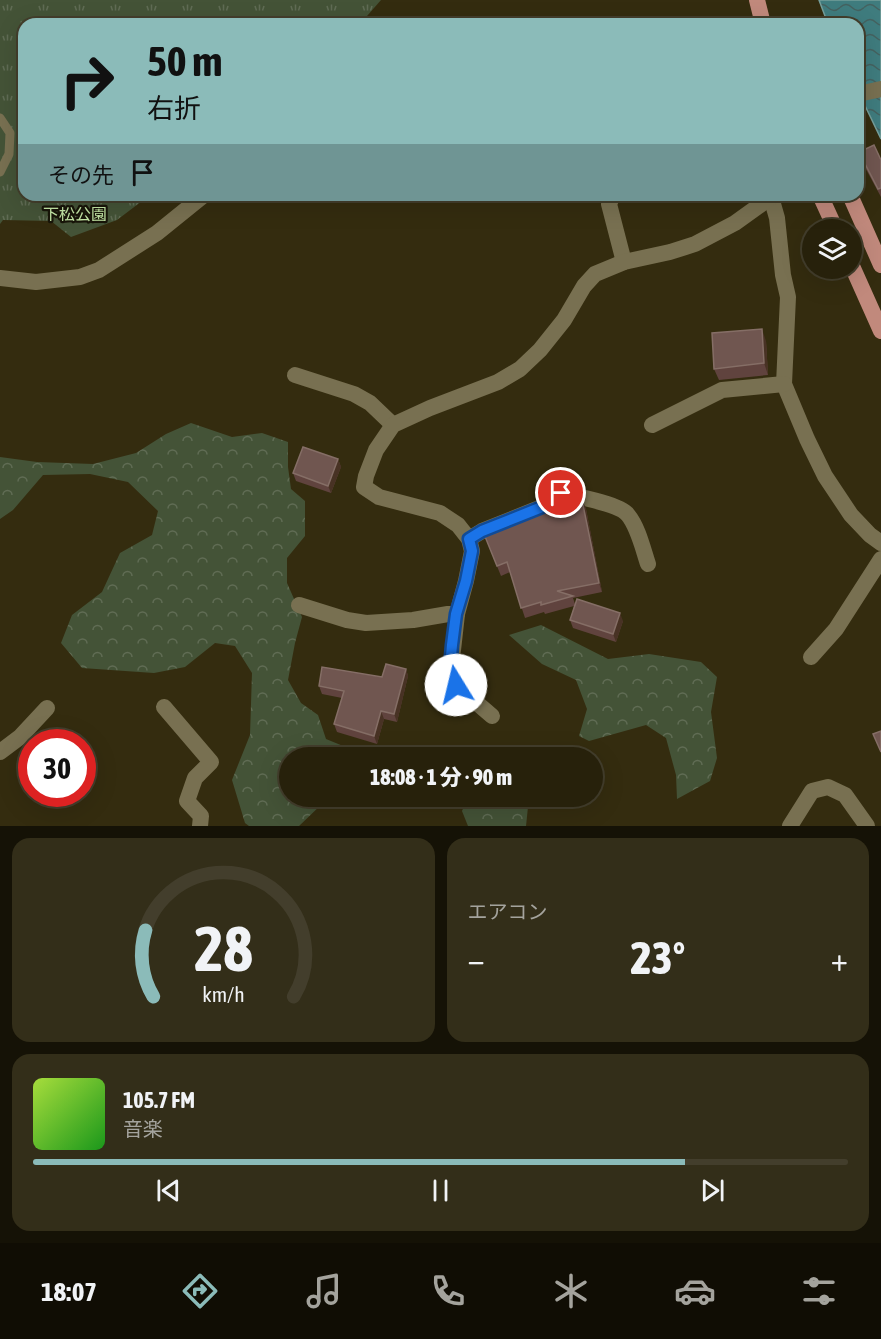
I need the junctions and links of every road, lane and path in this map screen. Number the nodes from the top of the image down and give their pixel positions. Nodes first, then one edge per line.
1 (757, 0) edge
2 (762, 18) edge
3 (881, 89) edge
4 (864, 93) edge
5 (0, 118) edge
6 (0, 172) edge
7 (197, 201) edge
8 (610, 201) edge
9 (766, 201) edge
10 (774, 201) edge
11 (823, 201) edge
12 (853, 201) edge
13 (831, 219) edge
14 (624, 262) junction
15 (881, 265) edge
16 (0, 278) edge
17 (858, 279) edge
18 (881, 331) edge
19 (295, 375) dead end
20 (784, 384) junction
21 (393, 425) junction
22 (652, 425) dead end
23 (469, 539) junction
24 (881, 543) edge
25 (881, 559) edge
26 (648, 564) dead end
27 (299, 605) dead end
28 (456, 614) junction
29 (811, 657) dead end
30 (164, 707) dead end
31 (47, 708) dead end
32 (492, 716) dead end
33 (0, 752) edge
34 (200, 826) edge
35 (790, 826) edge
36 (867, 826) edge

1 - 2 main road
3 - 4 street
5 - 6 lane
7 - 16 street
8 - 14 street
9 - 14 street
10 - 20 street
11 - 13 main road
12 - 15 main road
14 - 21 street
17 - 18 main road
19 - 21 street
20 - 22 street
20 - 24 street
21 - 23 street
23 - 26 street
23 - 28 street
25 - 29 street
27 - 28 street
28 - 32 street
30 - 34 street
31 - 33 street
35 - 36 street

